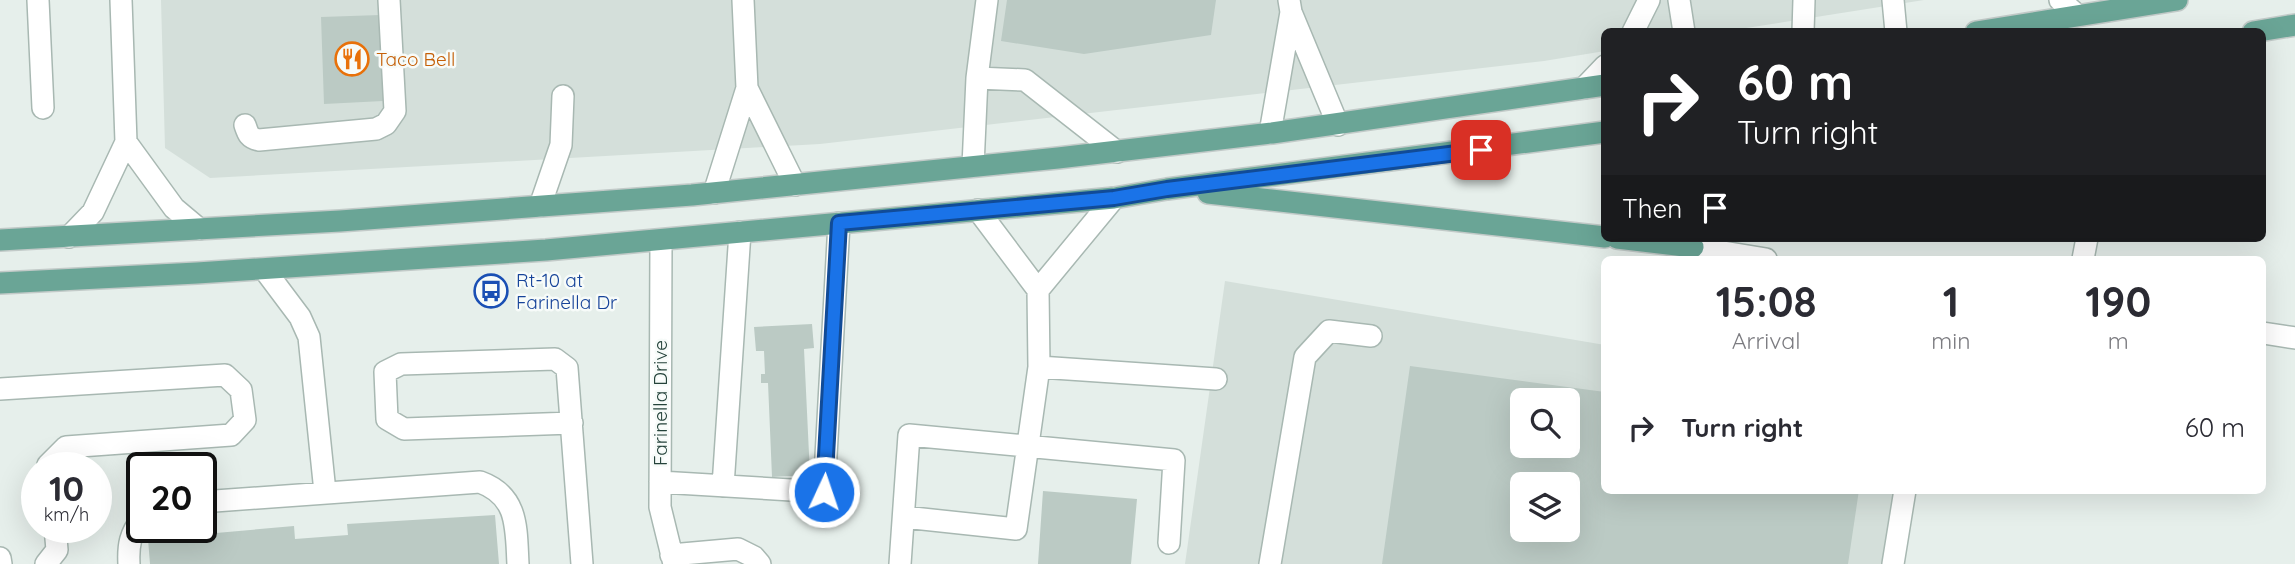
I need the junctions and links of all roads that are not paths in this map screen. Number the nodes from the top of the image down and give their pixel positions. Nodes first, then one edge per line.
1 (38, 0) edge
2 (121, 0) edge
3 (388, 0) edge
4 (743, 0) edge
5 (986, 0) edge
6 (1649, 0) edge
7 (1679, 0) edge
8 (1804, 0) edge
9 (1893, 0) edge
10 (2060, 0) edge
11 (2177, 0) edge
12 (1290, 6) edge
13 (2077, 15) junction
14 (2295, 25) edge
15 (1635, 28) edge
16 (1683, 28) edge
17 (1803, 28) edge
18 (1896, 28) edge
19 (2000, 28) edge
20 (2266, 30) edge
21 (977, 78) junction
22 (1594, 87) edge
23 (747, 88) junction
24 (563, 96) dead end
25 (43, 108) dead end
26 (246, 125) dead end
27 (1338, 125) junction
28 (1270, 133) junction
29 (1601, 133) edge
30 (126, 142) junction
31 (1117, 152) junction
32 (973, 166) junction
33 (795, 185) junction
34 (1167, 189) junction
35 (714, 193) junction
36 (1114, 198) junction
37 (540, 206) junction
38 (978, 210) junction
39 (839, 223) junction
40 (199, 229) junction
41 (740, 232) junction
42 (69, 237) junction
43 (1601, 237) edge
44 (0, 240) edge
45 (661, 240) junction
46 (1651, 242) edge
47 (1693, 247) joint
48 (1748, 256) edge
49 (264, 269) junction
50 (0, 283) edge
51 (1038, 290) junction
52 (2266, 333) edge
53 (1371, 336) dead end
54 (2295, 338) edge
55 (1039, 367) junction
56 (1216, 379) dead end
57 (0, 389) edge
58 (572, 423) junction
59 (1029, 445) junction
60 (61, 452) edge
61 (660, 482) junction
62 (723, 486) junction
63 (325, 492) junction
64 (1904, 494) edge
65 (217, 501) edge
66 (904, 517) junction
67 (56, 543) edge
68 (130, 543) edge
69 (1169, 543) dead end
70 (0, 558) edge
71 (672, 559) edge
72 (1, 564) edge
73 (46, 564) edge
74 (129, 564) edge
75 (518, 564) edge
76 (582, 564) edge
77 (760, 564) edge
78 (900, 564) edge
79 (1270, 564) edge
80 (1893, 564) edge

1 - 25 street
2 - 30 street
3 - 26 street
4 - 23 street
5 - 21 street
6 - 15 street
7 - 16 street
8 - 17 street
9 - 18 street
10 - 13 street
11 - 13 main road
12 - 27 street
12 - 28 street
13 - 19 main road
14 - 20 main road
21 - 31 street
21 - 32 street
22 - 27 main road
23 - 33 street
23 - 35 street
24 - 37 street
27 - 28 main road
28 - 31 main road
29 - 34 main road
30 - 40 street
30 - 42 street
31 - 32 main road
32 - 33 main road
33 - 35 main road
34 - 36 main road
34 - 43 main road
35 - 37 main road
36 - 38 main road
36 - 51 street
37 - 40 main road
38 - 39 main road
38 - 51 street
39 - 41 main road
39 - 62 street
40 - 42 main road
41 - 45 main road
41 - 62 street
42 - 44 main road
45 - 49 main road
45 - 61 street, Farinella Drive
46 - 47 main road
47 - 48 street
49 - 50 main road
49 - 63 street
51 - 55 street
52 - 54 street
53 - 79 street
55 - 56 street
55 - 59 street
57 - 60 street
58 - 58 street
58 - 76 street
59 - 66 street
59 - 66 street
59 - 69 street
61 - 62 street
61 - 71 street, Farinella Drive
63 - 65 street
63 - 75 street
64 - 80 street
66 - 78 street
67 - 73 street
68 - 74 street
70 - 72 street
71 - 77 street

